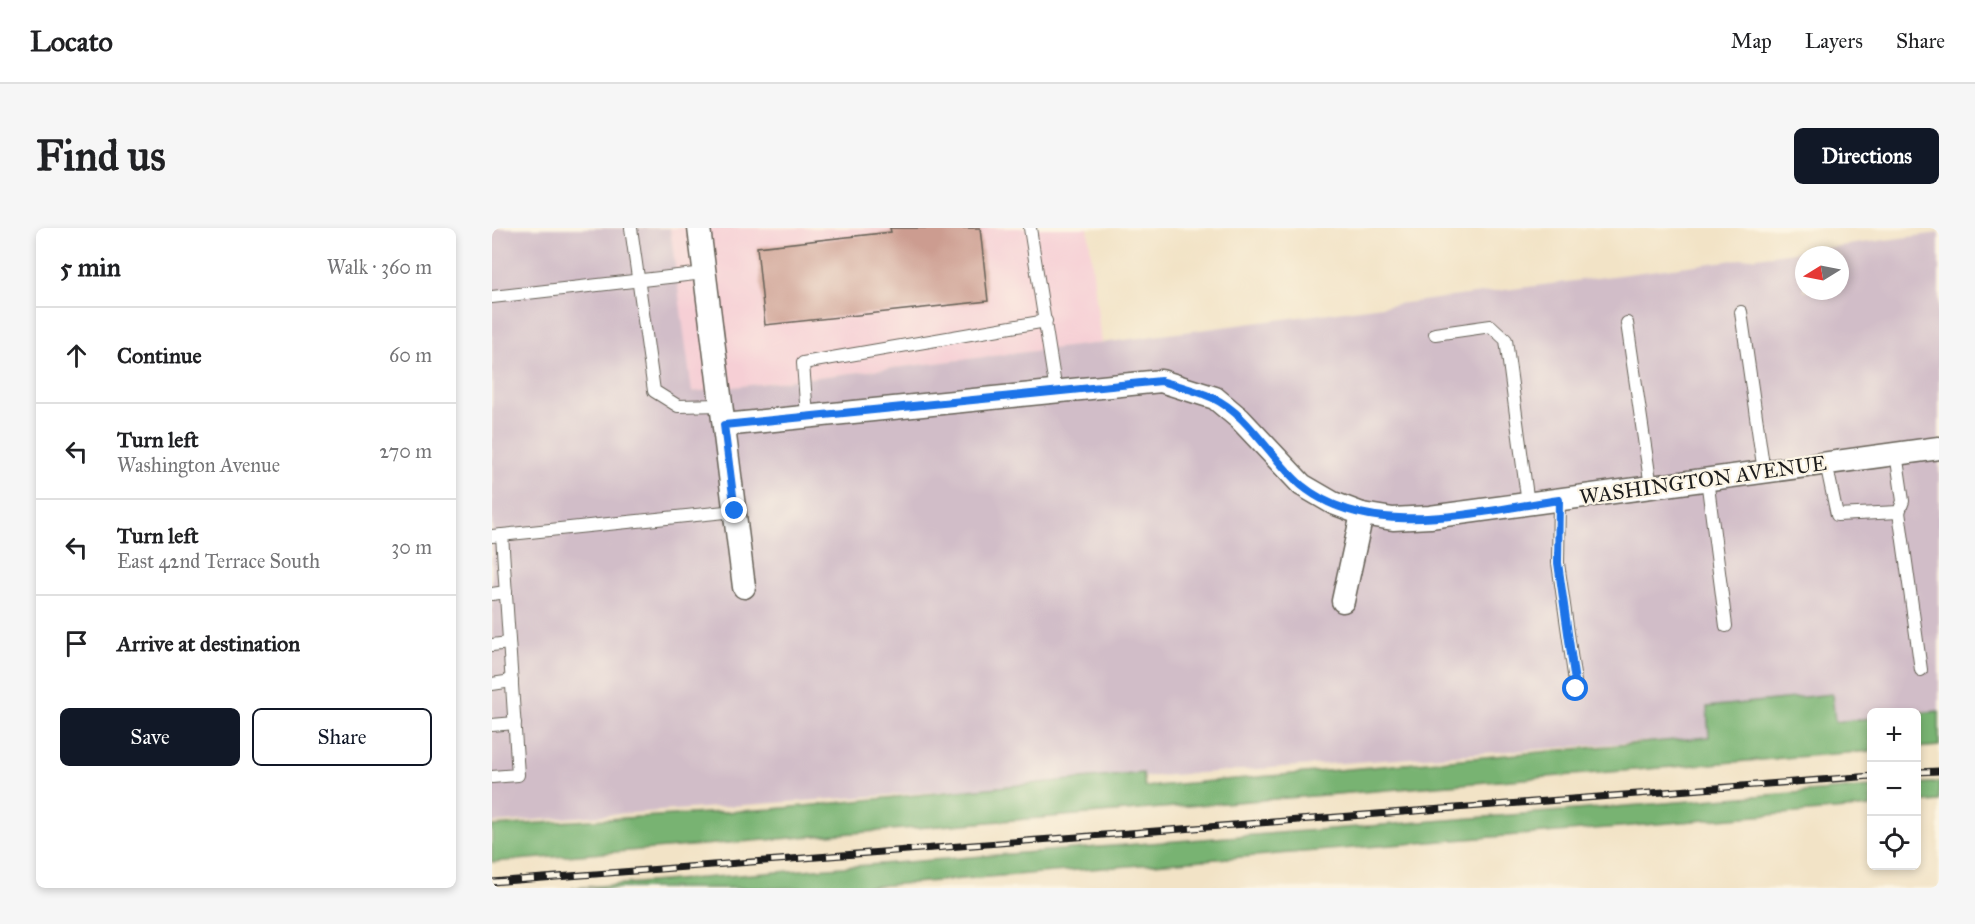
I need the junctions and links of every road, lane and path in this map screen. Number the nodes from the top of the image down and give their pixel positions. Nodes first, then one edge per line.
1 (631, 228) edge
2 (699, 228) edge
3 (1030, 228) edge
4 (704, 273) junction
5 (638, 281) junction
6 (492, 297) edge
7 (1741, 312) dead end
8 (1046, 321) junction
9 (1627, 322) dead end
10 (1435, 334) dead end
11 (1056, 392) junction
12 (723, 415) junction
13 (807, 416) junction
14 (1939, 447) edge
15 (1896, 453) junction
16 (1826, 463) junction
17 (1764, 472) junction
18 (1707, 479) junction
19 (1651, 487) junction
20 (1559, 500) junction
21 (1528, 504) junction
22 (735, 511) junction
23 (1899, 512) junction
24 (1362, 514) junction
25 (497, 535) edge
26 (744, 587) dead end
27 (506, 592) junction
28 (492, 594) edge
29 (1343, 601) dead end
30 (1726, 626) dead end
31 (509, 643) junction
32 (492, 645) edge
33 (1921, 670) dead end
34 (512, 681) junction
35 (492, 684) edge
36 (1576, 689) dead end
37 (515, 723) junction
38 (492, 726) edge
39 (492, 777) edge

1 - 5 lane
2 - 4 street
3 - 8 lane
4 - 5 lane
4 - 12 street
5 - 6 lane
5 - 12 lane
7 - 17 lane
8 - 11 lane
8 - 13 lane
9 - 19 lane
10 - 21 lane
11 - 13 street, WASHINGTON AVENUE
11 - 24 street, WASHINGTON AVENUE
12 - 13 street, WASHINGTON AVENUE
12 - 22 street
14 - 15 street, WASHINGTON AVENUE
15 - 16 street, WASHINGTON AVENUE
15 - 23 lane
16 - 17 street, WASHINGTON AVENUE
16 - 23 lane
17 - 18 street, WASHINGTON AVENUE
18 - 19 street, WASHINGTON AVENUE
18 - 30 lane
19 - 20 street, WASHINGTON AVENUE
20 - 21 street, WASHINGTON AVENUE
20 - 36 lane
21 - 24 street, WASHINGTON AVENUE
22 - 25 lane
22 - 26 street
23 - 33 lane
24 - 29 street
25 - 27 lane
27 - 28 lane
27 - 31 lane
31 - 32 lane
31 - 34 lane
34 - 35 lane
34 - 37 lane
37 - 38 lane
37 - 39 lane

